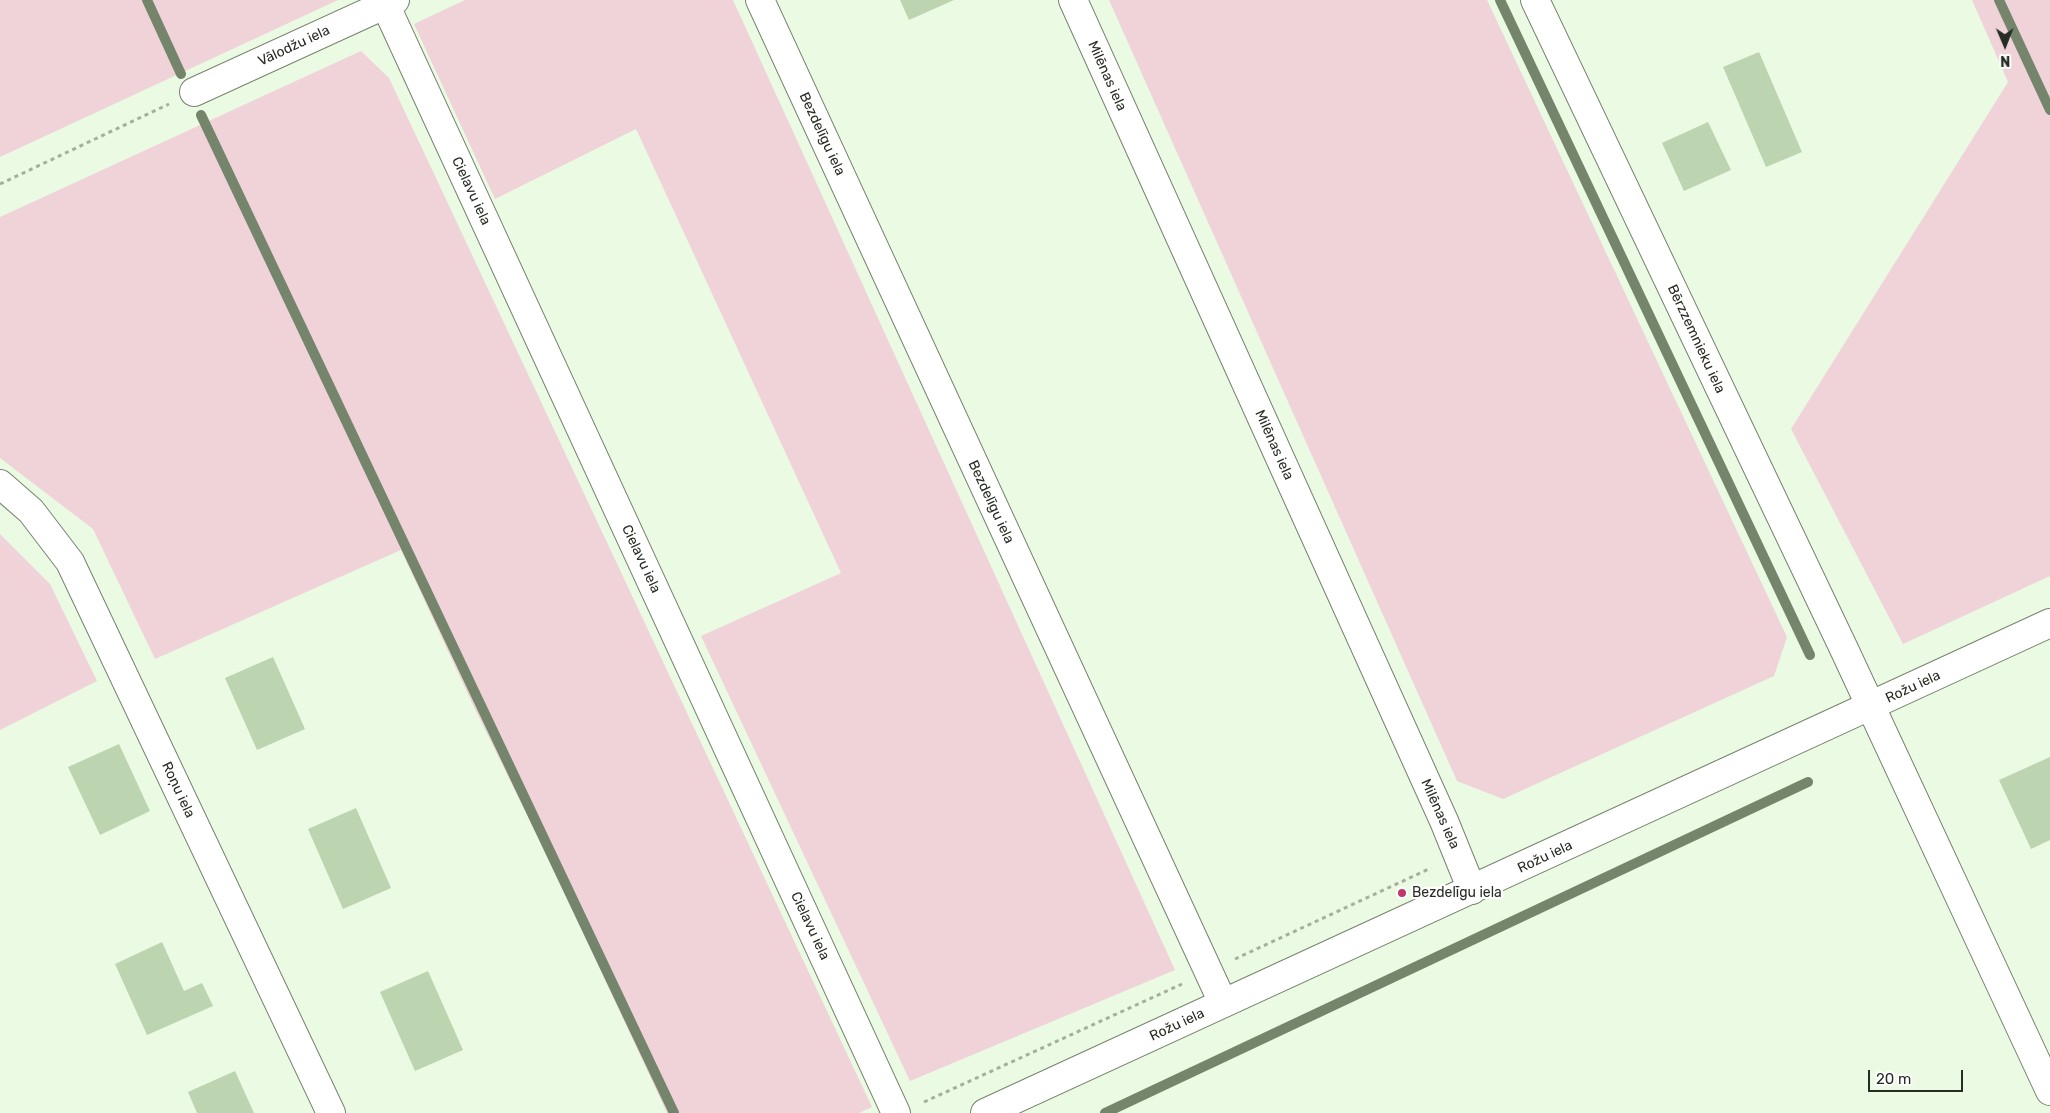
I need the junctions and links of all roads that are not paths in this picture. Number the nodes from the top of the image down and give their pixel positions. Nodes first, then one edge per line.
1 (760, 0) edge
2 (1072, 0) edge
3 (1535, 0) edge
4 (390, 2) edge
5 (194, 92) road end
6 (0, 484) edge
7 (2050, 623) edge
8 (1870, 707) junction
9 (1472, 890) junction
10 (1223, 1003) junction
11 (2050, 1091) edge
12 (907, 1109) edge
13 (331, 1113) edge
14 (985, 1113) edge

1 - 10 street, Bezdelīgu iela
2 - 9 street, Milēnas iela
3 - 8 street, Bērzzemnieku iela
4 - 5 street, Vālodžu iela
4 - 12 street, Cielavu iela
6 - 13 street, Roņu iela
7 - 8 street, Rožu iela
8 - 9 street, Rožu iela
8 - 11 street, Bērzzemnieku iela
9 - 10 street, Rožu iela
10 - 14 street, Rožu iela

